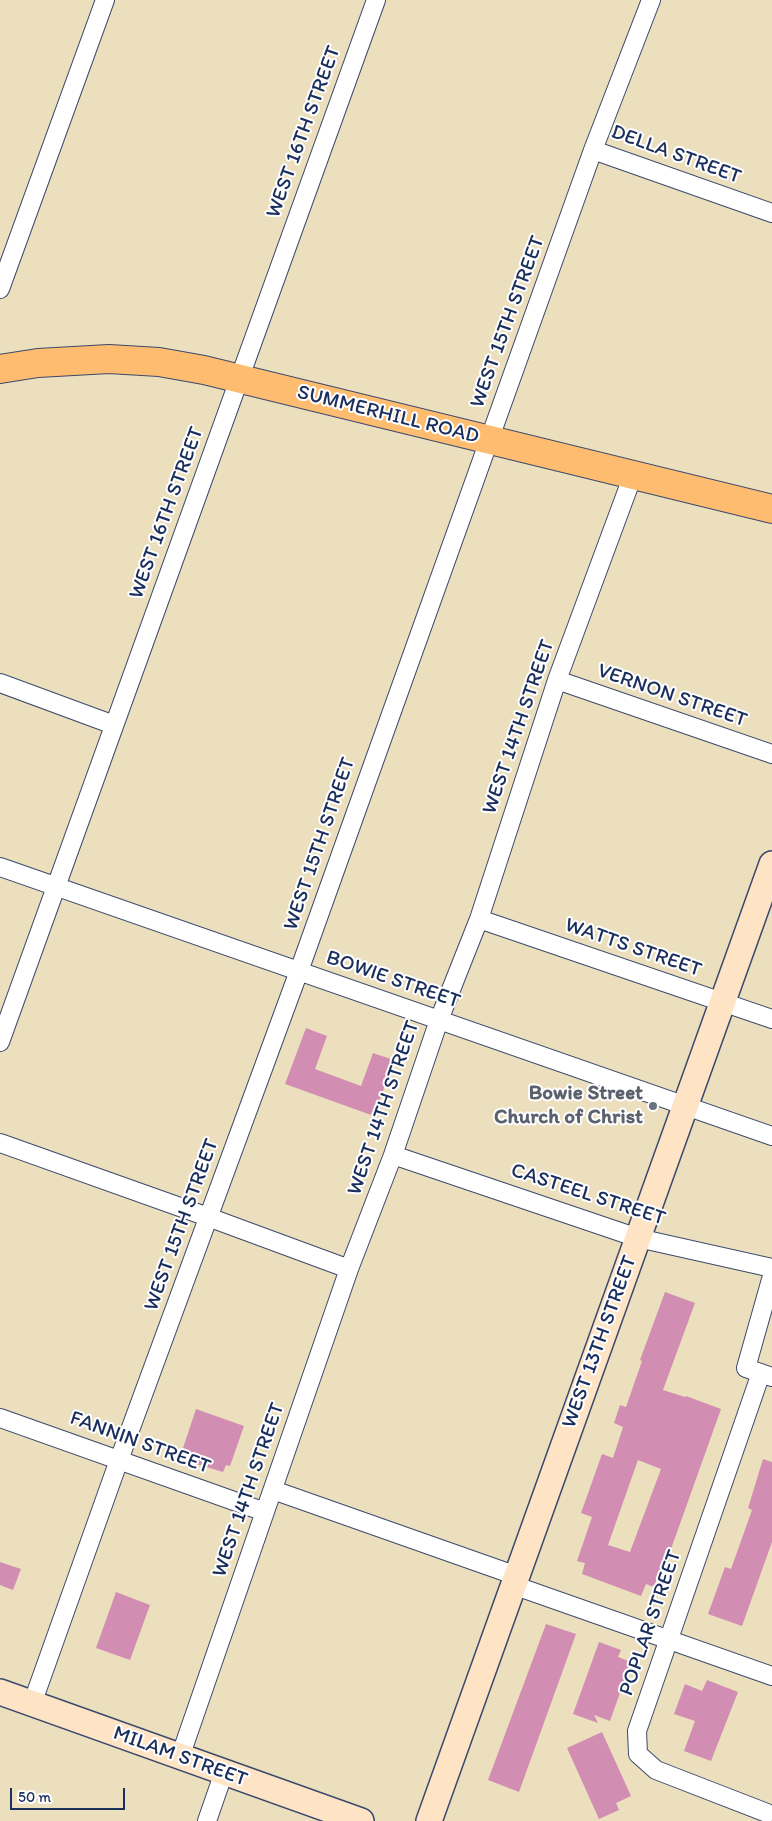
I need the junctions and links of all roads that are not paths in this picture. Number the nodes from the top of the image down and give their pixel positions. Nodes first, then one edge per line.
1 (105, 0) edge
2 (376, 0) edge
3 (651, 0) edge
4 (593, 150) junction
5 (772, 213) edge
6 (2, 279) edge
7 (0, 369) edge
8 (240, 378) junction
9 (490, 440) junction
10 (633, 475) junction
11 (772, 509) edge
12 (557, 680) junction
13 (0, 683) edge
14 (114, 725) junction
15 (772, 754) edge
16 (772, 864) edge
17 (0, 867) edge
18 (56, 887) junction
19 (479, 919) junction
20 (299, 971) junction
21 (722, 1002) junction
22 (772, 1019) edge
23 (439, 1020) junction
24 (0, 1042) edge
25 (686, 1105) junction
26 (772, 1136) edge
27 (0, 1143) edge
28 (393, 1154) junction
29 (208, 1217) junction
30 (638, 1238) junction
31 (772, 1268) edge
32 (348, 1269) junction
33 (772, 1276) edge
34 (760, 1373) edge
35 (0, 1418) edge
36 (119, 1460) junction
37 (273, 1490) junction
38 (265, 1512) junction
39 (515, 1581) junction
40 (669, 1640) junction
41 (772, 1676) edge
42 (0, 1692) edge
43 (32, 1704) junction
44 (180, 1757) junction
45 (224, 1772) junction
46 (767, 1812) edge
47 (207, 1821) edge
48 (360, 1821) edge
49 (429, 1821) edge

1 - 6 street
2 - 8 street, WEST 16TH STREET
3 - 4 street, WEST 15TH STREET
4 - 5 street, DELLA STREET
4 - 9 street, WEST 15TH STREET
7 - 8 main road, SUMMERHILL ROAD
8 - 9 main road, SUMMERHILL ROAD
8 - 14 street, WEST 16TH STREET
9 - 10 main road, SUMMERHILL ROAD
9 - 20 street, WEST 15TH STREET
10 - 11 main road, SUMMERHILL ROAD
10 - 12 street, WEST 14TH STREET
12 - 15 street, VERNON STREET
12 - 19 street, WEST 14TH STREET
13 - 14 street
14 - 18 street, WEST 16TH STREET
16 - 21 street, WEST 13TH STREET
17 - 18 street, BOWIE STREET
18 - 20 street, BOWIE STREET
18 - 24 street, WEST 16TH STREET
19 - 21 street, WATTS STREET
19 - 23 street, WEST 14TH STREET
20 - 23 street, BOWIE STREET
20 - 29 street, WEST 15TH STREET
21 - 22 street, WATTS STREET
21 - 25 street, WEST 13TH STREET
23 - 25 street, BOWIE STREET
23 - 28 street, WEST 14TH STREET
25 - 26 street, BOWIE STREET
25 - 30 street, WEST 13TH STREET
27 - 29 street
28 - 30 street, CASTEEL STREET
28 - 32 street, WEST 14TH STREET
29 - 32 street
29 - 36 street, WEST 15TH STREET
30 - 31 street, CASTEEL STREET
30 - 39 street, WEST 13TH STREET
32 - 37 street, WEST 14TH STREET
33 - 34 street, POPLAR STREET
34 - 40 street, POPLAR STREET
35 - 36 street, FANNIN STREET
36 - 38 street, FANNIN STREET
36 - 43 street, WEST 15TH STREET
37 - 38 street, WEST 14TH STREET
37 - 39 street
38 - 44 street, WEST 14TH STREET
39 - 40 street
39 - 49 street, WEST 13TH STREET
40 - 41 street
40 - 46 street, POPLAR STREET
42 - 43 street, MILAM STREET
43 - 44 street, MILAM STREET
44 - 45 street, MILAM STREET
45 - 47 street
45 - 48 street, MILAM STREET

